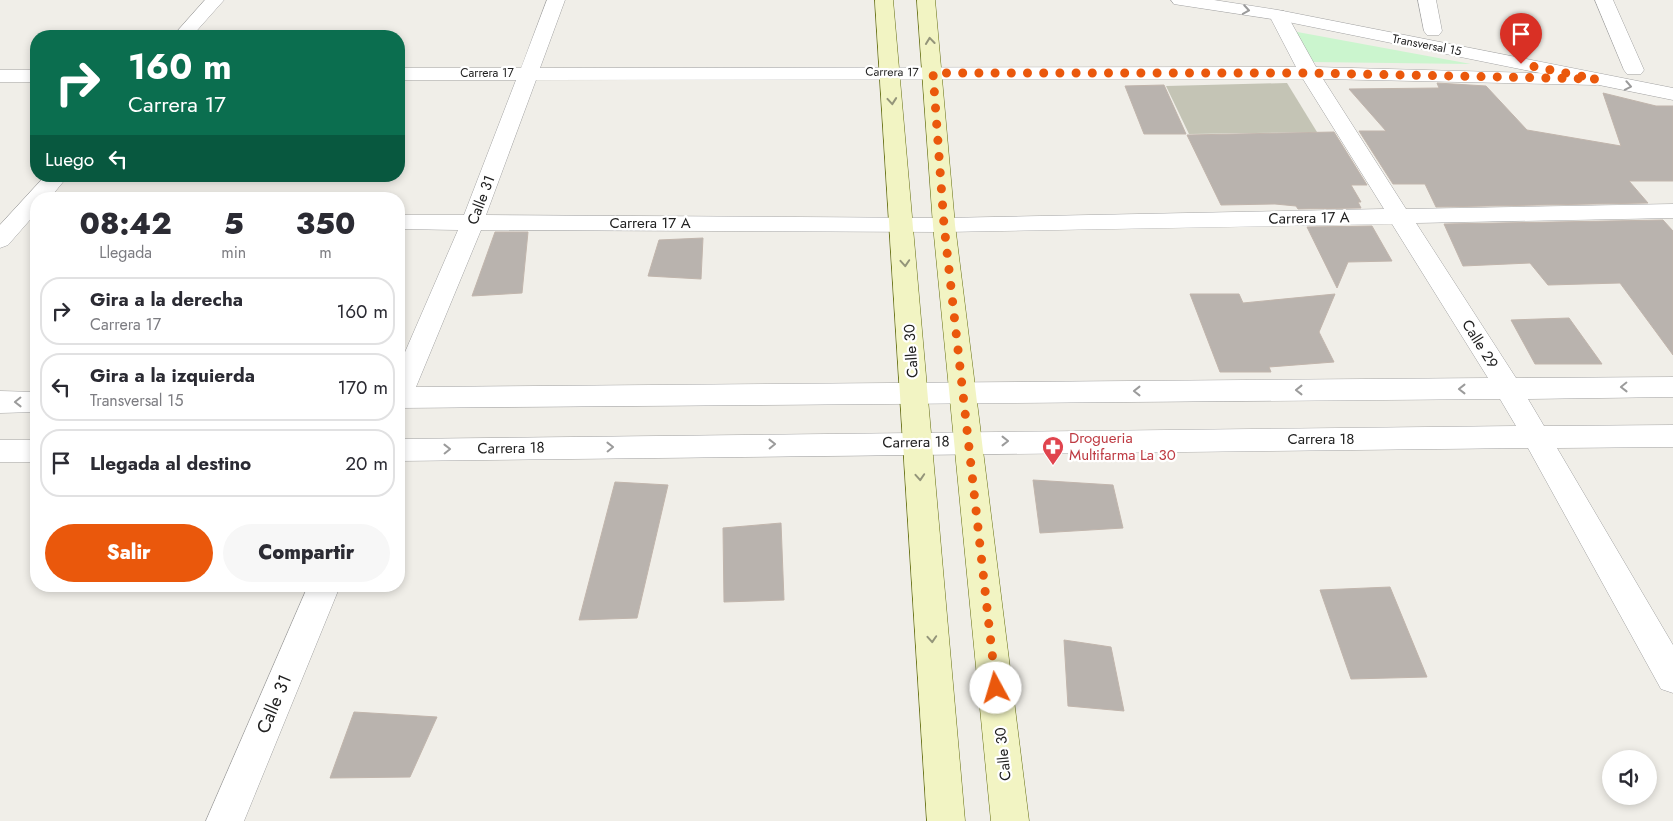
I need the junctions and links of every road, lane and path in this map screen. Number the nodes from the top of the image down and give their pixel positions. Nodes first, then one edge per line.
1 (215, 0) edge
2 (556, 0) edge
3 (884, 0) edge
4 (926, 0) edge
5 (1180, 0) edge
6 (1427, 0) edge
7 (1604, 0) edge
8 (1279, 5) edge
9 (188, 30) edge
10 (1433, 31) junction
11 (1634, 70) junction
12 (890, 72) junction
13 (530, 73) junction
14 (933, 73) junction
15 (1309, 73) junction
16 (405, 74) edge
17 (0, 76) edge
18 (30, 76) edge
19 (1673, 78) edge
20 (1596, 79) junction
21 (1673, 94) edge
22 (52, 182) edge
23 (42, 192) edge
24 (30, 206) edge
25 (1673, 211) edge
26 (1399, 216) junction
27 (18, 221) edge
28 (405, 222) edge
29 (472, 223) junction
30 (902, 224) junction
31 (944, 225) junction
32 (0, 240) edge
33 (405, 384) edge
34 (1673, 387) edge
35 (1508, 388) junction
36 (914, 393) junction
37 (962, 393) junction
38 (405, 398) edge
39 (0, 402) edge
40 (30, 402) edge
41 (1673, 436) edge
42 (1536, 438) junction
43 (918, 442) junction
44 (969, 442) junction
45 (405, 450) edge
46 (0, 451) edge
47 (30, 451) edge
48 (321, 592) edge
49 (1673, 678) edge
50 (225, 821) edge
51 (946, 821) edge
52 (1010, 821) edge

1 - 9 street
2 - 13 street, Calle 31
3 - 12 main road, Calle 30
14 -> 4 main road, Calle 30
5 -> 8 street, Transversal 15
6 - 10 street
7 - 11 street
8 - 10 street, Transversal 15
8 - 15 street, Calle 29
8 - 20 street, Transversal 15
10 - 11 street, Transversal 15
11 - 19 street, Transversal 15
12 - 13 street, Carrera 17
12 - 14 street, Carrera 17
12 -> 30 main road, Calle 30
13 - 16 street, Carrera 17
13 - 29 street, Calle 31
14 - 15 street, Carrera 17
14 - 31 main road, Calle 30
15 - 20 street, Carrera 17
15 - 26 street, Calle 29
17 - 18 street
20 -> 21 street, Transversal 15
22 - 23 street
24 - 27 street
25 - 26 street, Carrera 17 A
26 - 31 street, Carrera 17 A
26 - 35 street, Calle 29
27 - 32 street
28 - 29 street, Carrera 17 A
29 - 30 street, Carrera 17 A
29 - 33 street, Calle 31
30 - 31 street, Carrera 17 A
30 -> 36 main road, Calle 30
31 - 37 main road, Calle 30
34 -> 35 street
35 -> 37 street
35 - 42 street, Calle 29
36 - 37 street
36 - 38 street
36 - 43 main road, Calle 30
37 - 44 main road, Calle 30
40 -> 39 street
41 - 42 street, Carrera 18
44 -> 42 street, Carrera 18
42 - 49 street, Calle 29
43 - 44 street, Carrera 18
45 -> 43 street, Carrera 18
43 -> 51 main road, Calle 30
44 - 52 main road, Calle 30
46 - 47 street
48 - 50 street, Calle 31

